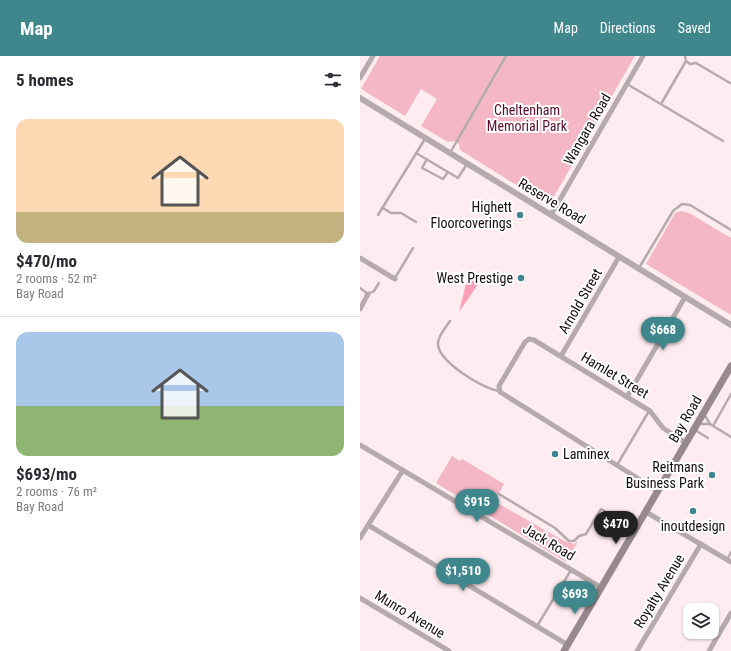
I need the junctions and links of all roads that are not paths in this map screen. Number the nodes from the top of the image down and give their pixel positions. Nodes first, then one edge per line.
1 (373, 56) edge
2 (506, 56) edge
3 (643, 56) edge
4 (685, 56) edge
5 (686, 62) junction
6 (360, 78) edge
7 (730, 82) edge
8 (627, 84) junction
9 (360, 98) edge
10 (661, 104) junction
11 (426, 138) junction
12 (723, 141) dead end
13 (416, 152) junction
14 (450, 153) junction
15 (427, 159) junction
16 (467, 164) junction
17 (448, 172) junction
18 (383, 207) junction
19 (378, 215) dead end
20 (551, 215) junction
21 (416, 222) dead end
22 (731, 230) edge
23 (413, 248) dead end
24 (619, 257) junction
25 (360, 258) edge
26 (639, 269) junction
27 (395, 279) joint
28 (379, 283) dead end
29 (360, 288) edge
30 (368, 294) junction
31 (685, 297) junction
32 (360, 309) edge
33 (450, 321) dead end
34 (731, 325) edge
35 (562, 356) junction
36 (731, 366) edge
37 (499, 391) junction
38 (731, 394) edge
39 (627, 397) junction
40 (649, 410) junction
41 (704, 413) junction
42 (710, 424) junction
43 (713, 426) junction
44 (696, 427) junction
45 (731, 437) edge
46 (708, 438) dead end
47 (686, 443) junction
48 (360, 445) edge
49 (617, 465) junction
50 (402, 469) junction
51 (658, 491) junction
52 (499, 494) dead end
53 (646, 512) junction
54 (368, 525) junction
55 (636, 530) junction
56 (360, 538) edge
57 (701, 544) junction
58 (731, 552) edge
59 (729, 561) edge
60 (571, 570) junction
61 (602, 588) junction
62 (360, 598) edge
63 (731, 613) edge
64 (537, 626) junction
65 (566, 648) edge
66 (449, 651) edge
67 (637, 651) edge
68 (709, 651) edge

1 - 6 street
2 - 14 lane
3 - 8 street, Wangara Road
4 - 5 lane
5 - 7 lane
5 - 10 lane
8 - 10 lane
8 - 20 street, Wangara Road
9 - 11 street, Reserve Road
10 - 12 lane
11 - 13 lane
11 - 14 street, Reserve Road
13 - 15 lane
13 - 18 lane
14 - 16 street, Reserve Road
15 - 17 lane
15 - 17 lane
16 - 17 lane
16 - 20 street, Reserve Road
18 - 19 lane
18 - 21 lane
20 - 24 street, Reserve Road
22 - 26 lane
23 - 27 lane
24 - 26 street, Reserve Road
24 - 35 street, Arnold Street
25 - 27 street
26 - 31 street, Reserve Road
28 - 30 lane
29 - 30 lane
30 - 32 street
31 - 34 street, Reserve Road
31 - 39 street
33 - 37 lane
35 - 37 street, Hamlet Street
35 - 39 street, Hamlet Street
36 - 41 main road, Bay Road
37 - 49 street
38 - 43 lane
39 - 40 street, Hamlet Street
40 - 47 street, Hamlet Street
40 - 49 lane
41 - 42 lane
41 - 44 main road, Bay Road
42 - 43 lane
42 - 44 lane
43 - 45 lane
44 - 46 lane
44 - 47 main road, Bay Road
47 - 51 main road, Bay Road
48 - 50 street, Jack Road
49 - 51 street
50 - 54 street
50 - 60 street, Jack Road
51 - 53 main road, Bay Road
52 - 55 lane
53 - 55 main road, Bay Road
53 - 57 street
54 - 56 street
54 - 64 street
55 - 61 main road, Bay Road
57 - 59 street
57 - 67 street, Royalty Avenue
58 - 59 lane
60 - 61 street, Jack Road
60 - 64 lane
61 - 65 main road, Bay Road
62 - 66 street, Munro Avenue
63 - 68 street
64 - 65 street

